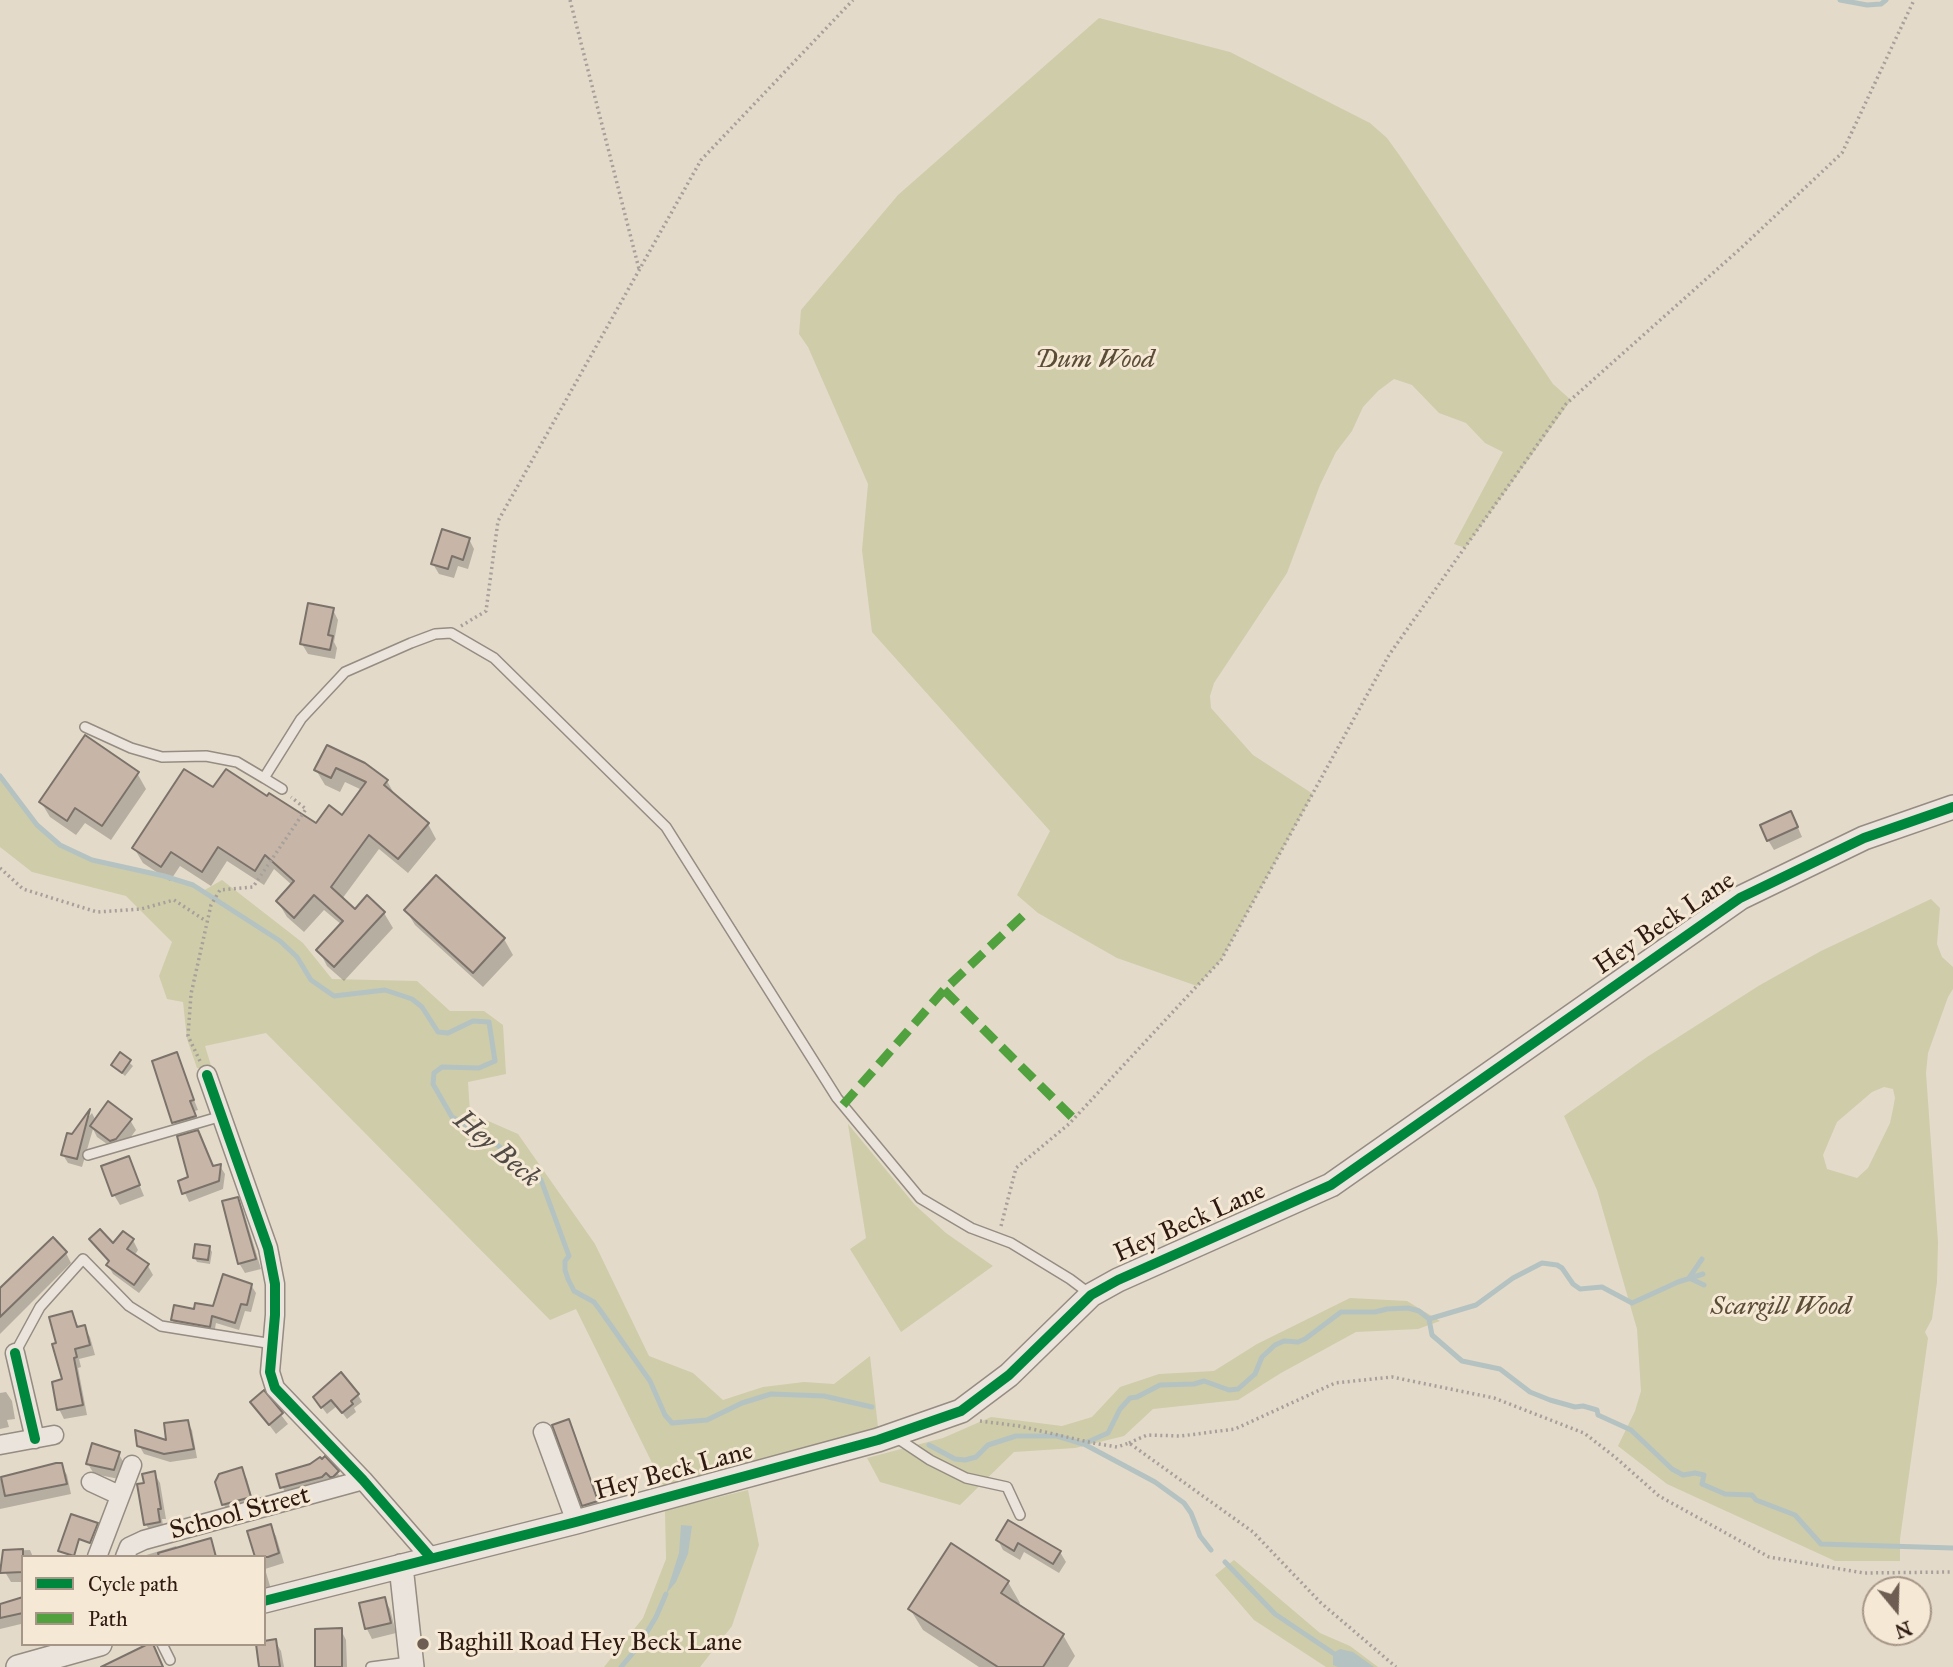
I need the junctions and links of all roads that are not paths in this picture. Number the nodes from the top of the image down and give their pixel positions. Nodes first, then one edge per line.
1 (85, 727) dead end
2 (264, 778) junction
3 (282, 789) road end
4 (1953, 807) edge
5 (207, 1075) road end
6 (222, 1116) junction
7 (88, 1154) dead end
8 (1091, 1295) junction
9 (273, 1344) junction
10 (15, 1353) joint
11 (543, 1432) dead end
12 (54, 1435) dead end
13 (893, 1435) junction
14 (35, 1439) junction
15 (0, 1445) edge
16 (132, 1465) dead end
17 (363, 1480) junction
18 (91, 1482) dead end
19 (119, 1495) junction
20 (1020, 1515) dead end
21 (576, 1522) junction
22 (98, 1555) edge
23 (126, 1555) edge
24 (431, 1558) junction
25 (401, 1566) junction
26 (266, 1600) edge
27 (91, 1646) edge
28 (163, 1646) edge
29 (170, 1660) dead end
30 (411, 1665) edge
31 (18, 1667) edge
32 (371, 1667) edge

1 - 2 lane
2 - 3 lane
2 - 8 lane
4 - 8 street, Hey Beck Lane
5 - 6 street
6 - 7 lane
6 - 9 street
8 - 13 street, Hey Beck Lane
9 - 10 lane
9 - 17 street
10 - 14 street
11 - 21 street
12 - 14 street
13 - 20 lane
13 - 21 street, Hey Beck Lane
14 - 15 street
16 - 19 street
17 - 23 street, School Street
17 - 24 street
18 - 19 street
19 - 22 street
21 - 24 street, Hey Beck Lane
24 - 25 street, Hey Beck Lane
25 - 26 street, Hey Beck Lane
25 - 30 street
27 - 31 street
28 - 29 lane
30 - 32 lane

